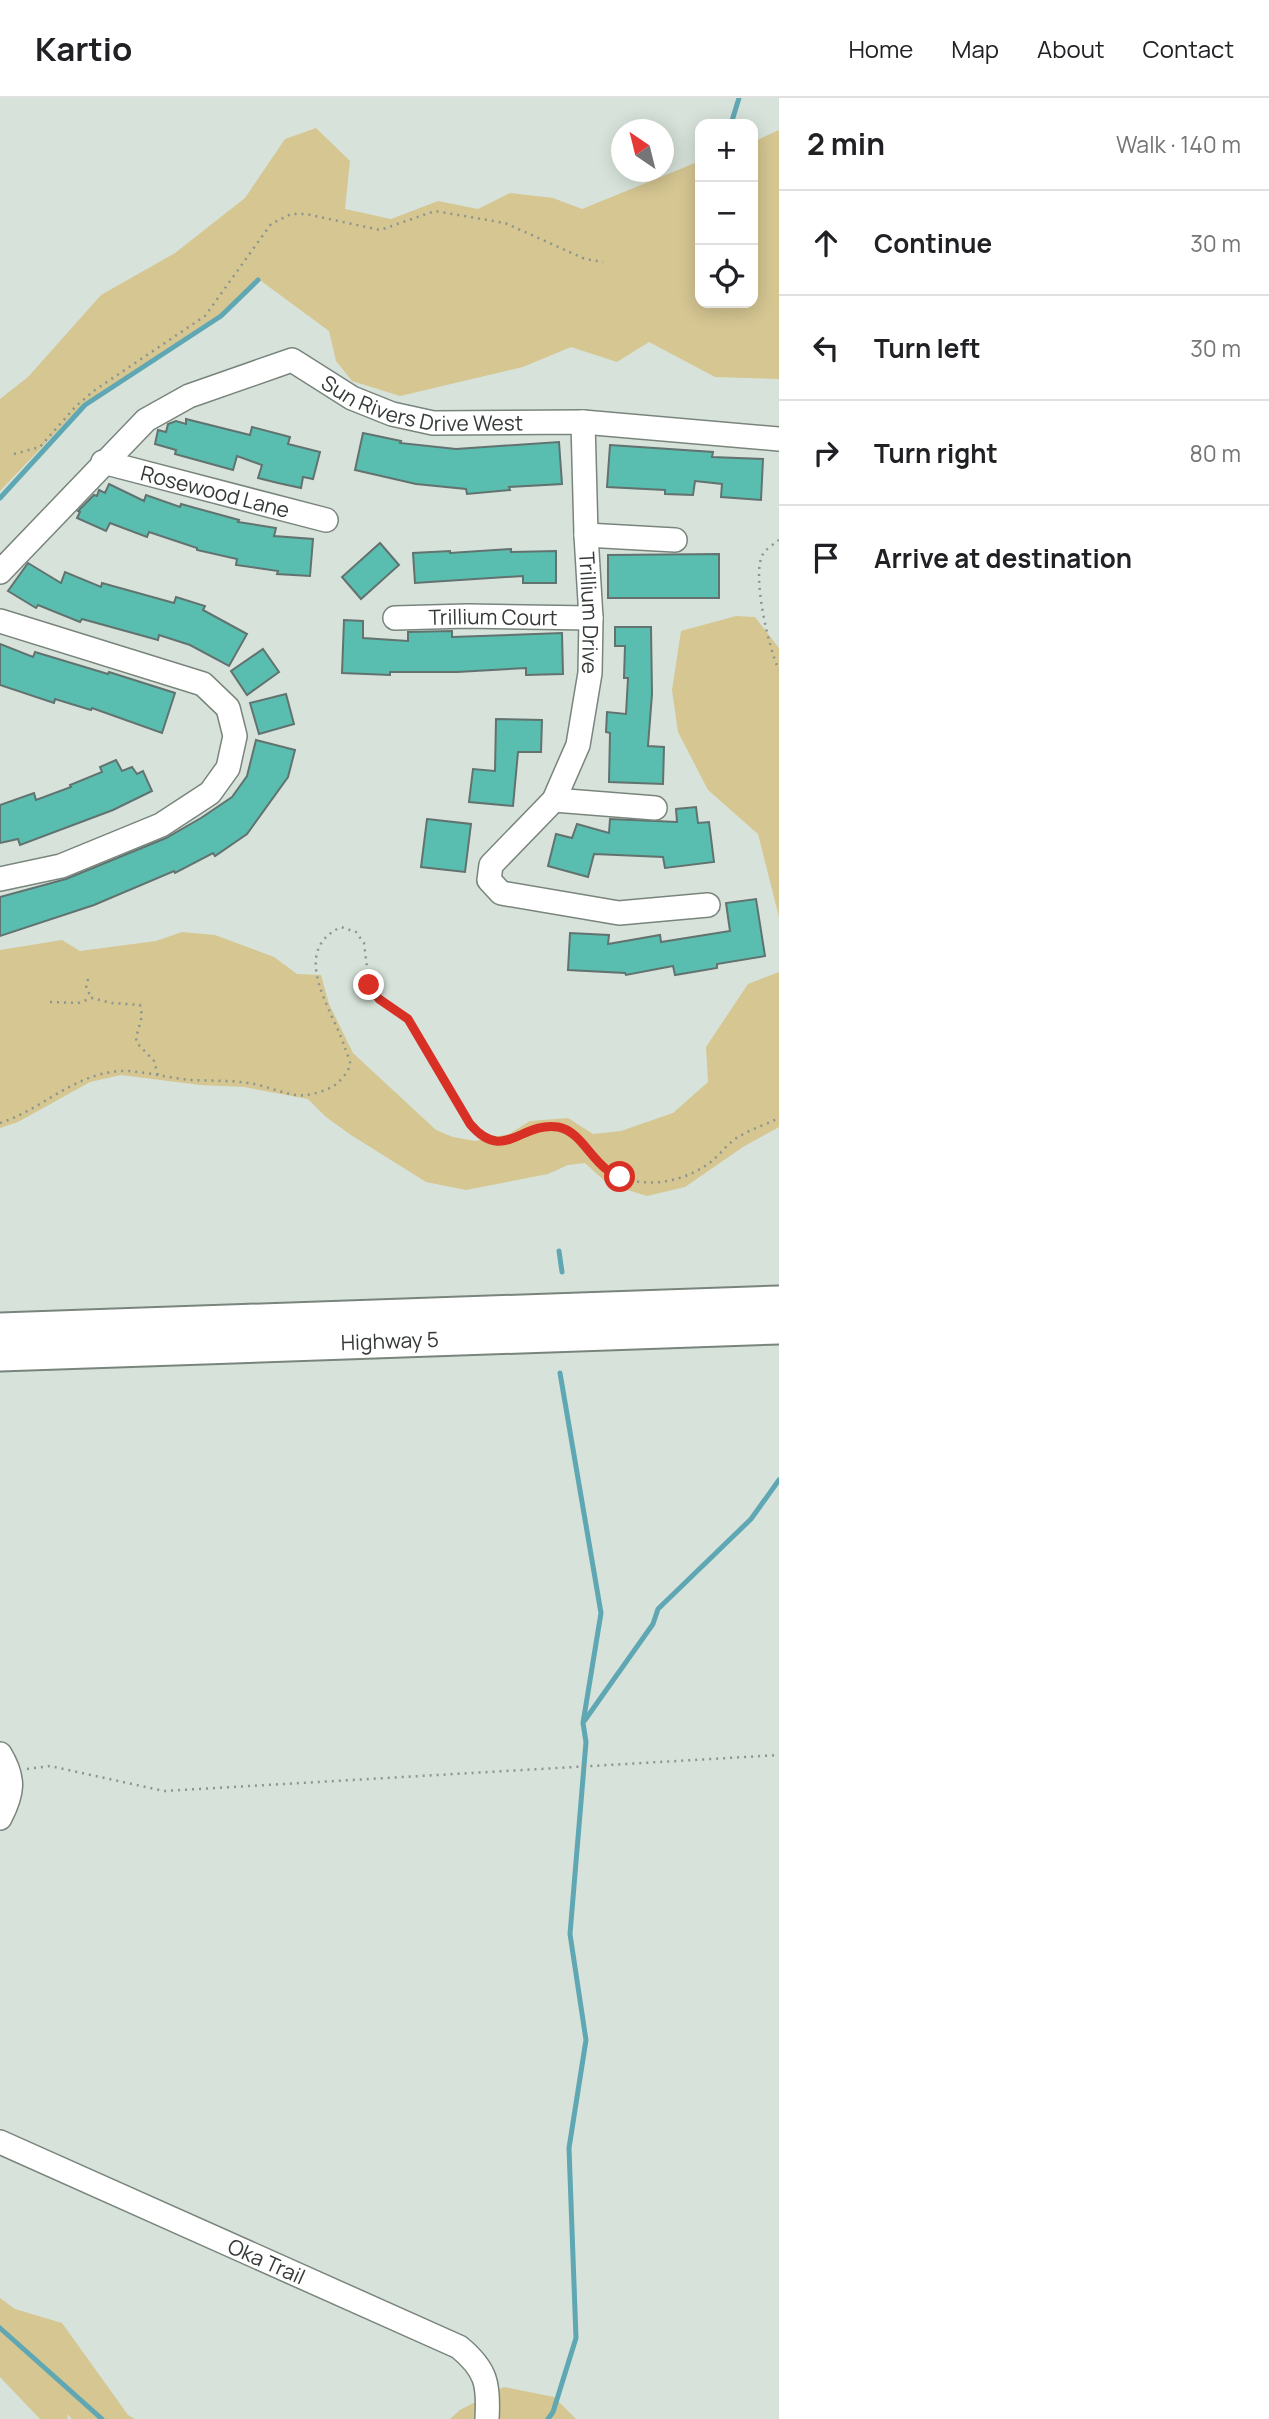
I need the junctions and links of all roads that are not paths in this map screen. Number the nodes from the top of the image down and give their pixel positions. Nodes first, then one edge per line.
1 (583, 422) junction
2 (779, 439) edge
3 (103, 462) junction
4 (326, 520) dead end
5 (586, 535) junction
6 (675, 540) dead end
7 (0, 572) edge
8 (395, 618) dead end
9 (591, 618) junction
10 (0, 621) edge
11 (554, 800) junction
12 (655, 808) dead end
13 (0, 879) edge
14 (708, 905) dead end
15 (779, 1303) edge
16 (779, 1327) edge
17 (0, 1330) edge
18 (0, 1354) edge
19 (5, 1763) edge
20 (0, 1818) edge
21 (0, 2142) edge
22 (487, 2419) edge

1 - 2 street, Sun Rivers Drive West
1 - 3 street, Sun Rivers Drive West
1 - 5 street, Trillium Drive
3 - 4 street, Rosewood Lane
3 - 7 street
5 - 6 street
5 - 9 street, Trillium Drive
8 - 9 street, Trillium Court
9 - 11 street, Trillium Drive
10 - 13 street
11 - 12 street
11 - 14 street, Trillium Drive
15 - 17 highway, Highway 5
16 - 18 highway, Highway 5
19 - 20 street
21 - 22 street, Oka Trail

